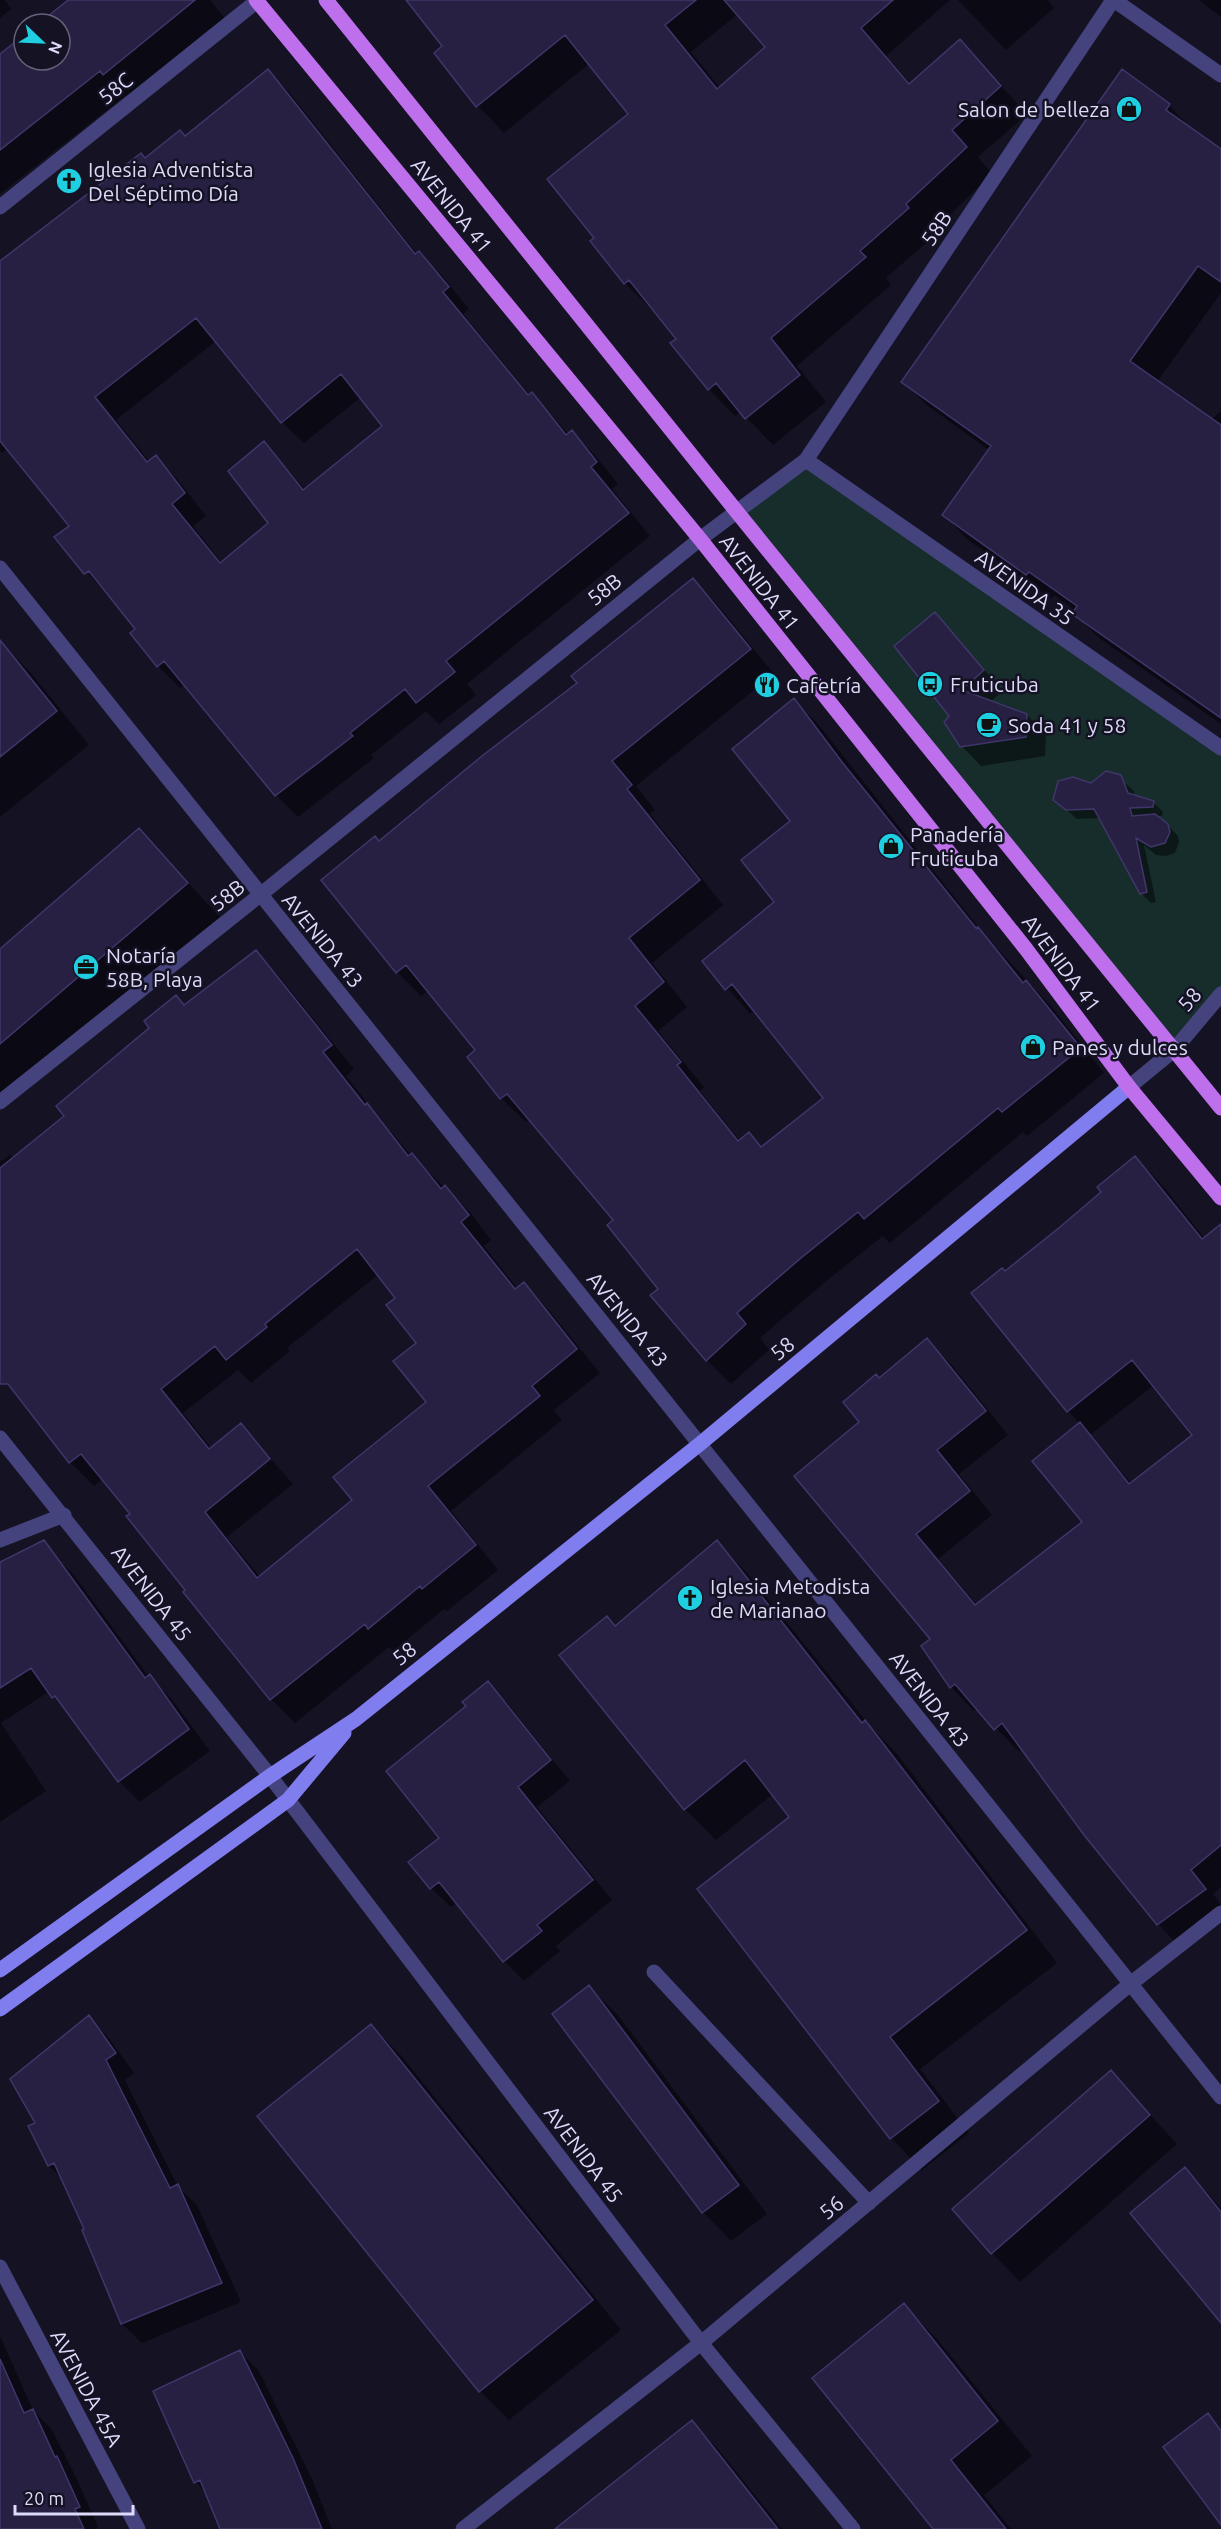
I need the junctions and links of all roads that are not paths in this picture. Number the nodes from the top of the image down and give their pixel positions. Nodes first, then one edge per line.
1 (326, 0) edge
2 (1114, 0) edge
3 (256, 1) edge
4 (1221, 75) edge
5 (0, 207) edge
6 (806, 460) junction
7 (737, 512) junction
8 (700, 539) junction
9 (0, 568) edge
10 (1221, 748) edge
11 (260, 896) junction
12 (1221, 994) edge
13 (1174, 1050) junction
14 (1129, 1087) junction
15 (0, 1101) edge
16 (1221, 1108) edge
17 (1221, 1198) edge
18 (0, 1438) edge
19 (701, 1443) junction
20 (64, 1515) junction
21 (0, 1540) edge
22 (356, 1719) junction
23 (270, 1776) junction
24 (288, 1800) junction
25 (1221, 1912) edge
26 (0, 1970) edge
27 (654, 1972) dead end
28 (1130, 1985) junction
29 (0, 2009) edge
30 (1221, 2097) edge
31 (869, 2202) junction
32 (0, 2267) edge
33 (701, 2343) junction
34 (138, 2529) edge
35 (463, 2529) edge
36 (853, 2529) edge

1 - 7 main road, AVENIDA 41
2 - 4 street
2 - 6 street, 58B
3 - 5 street, 58C
3 - 8 main road, AVENIDA 41
6 - 7 street, 58B
6 - 10 street, AVENIDA 35
7 - 8 street, 58B
7 - 13 main road, AVENIDA 41
8 - 11 street, 58B
8 - 14 main road, AVENIDA 41
9 - 11 street, AVENIDA 43
11 - 15 street, 58B
11 - 19 street, AVENIDA 43
12 - 13 street, 58
13 - 14 street, 58
13 - 16 main road, AVENIDA 41
14 - 17 main road, AVENIDA 41
14 - 19 street, 58
18 - 20 street, AVENIDA 45
19 - 22 street, 58
19 - 28 street, AVENIDA 43
20 - 21 street
20 - 23 street, AVENIDA 45
22 - 23 street, 58
22 - 24 street, 58
23 - 24 street, AVENIDA 45
23 - 26 street, 58
24 - 29 street, 58
24 - 33 street, AVENIDA 45
25 - 28 street, 56
27 - 31 street
28 - 30 street, AVENIDA 43
28 - 31 street, 56
31 - 33 street, 56
32 - 34 street, AVENIDA 45A
33 - 35 street, 56
33 - 36 street, AVENIDA 45

